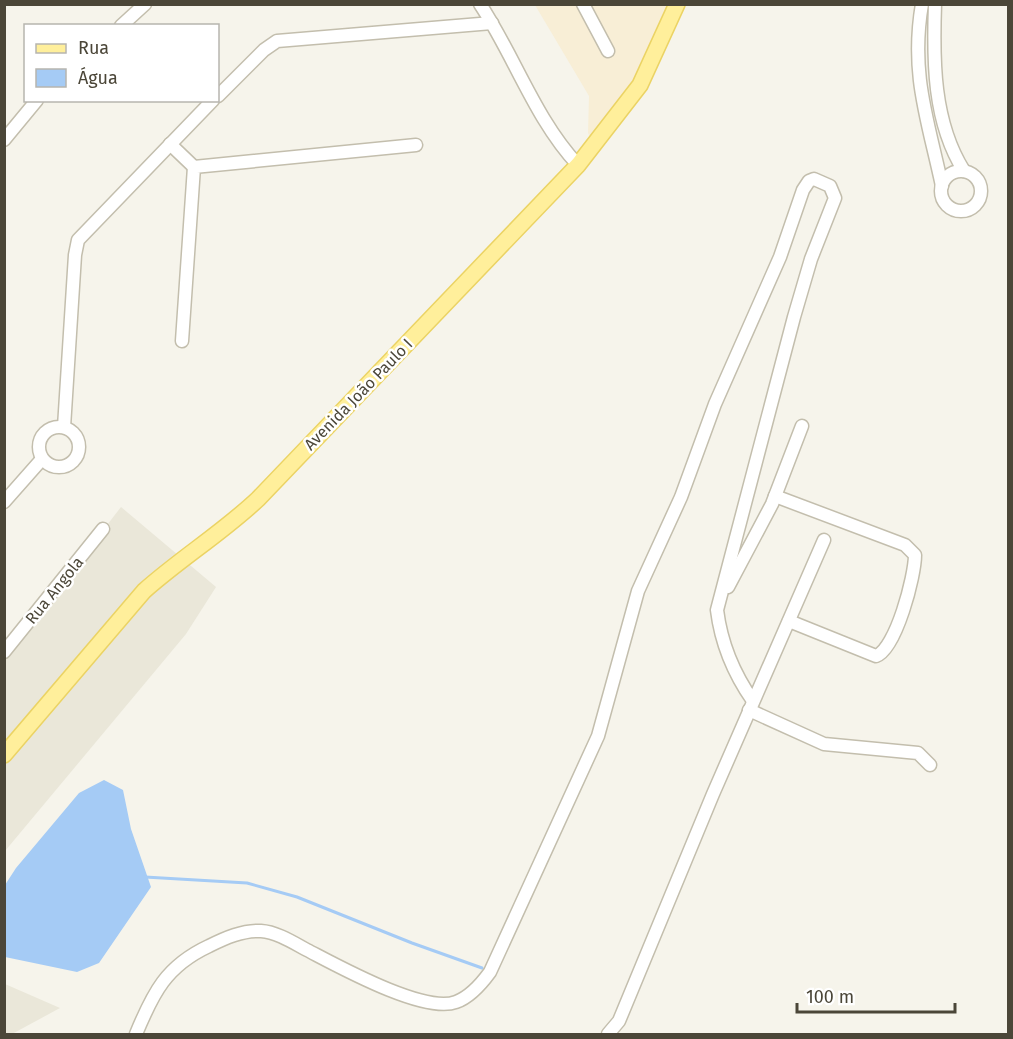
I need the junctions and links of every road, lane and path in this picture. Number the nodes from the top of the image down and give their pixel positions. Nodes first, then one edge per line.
1 (145, 4) edge
2 (480, 4) edge
3 (583, 4) edge
4 (677, 4) edge
5 (922, 4) edge
6 (935, 4) edge
7 (133, 9) edge
8 (492, 23) junction
9 (122, 24) edge
10 (608, 51) dead end
11 (219, 95) edge
12 (35, 102) edge
13 (211, 102) edge
14 (4, 140) edge
15 (170, 144) junction
16 (416, 145) dead end
17 (578, 165) junction
18 (194, 167) junction
19 (964, 171) junction
20 (942, 186) junction
21 (182, 341) dead end
22 (801, 426) dead end
23 (64, 427) junction
24 (42, 459) junction
25 (775, 496) junction
26 (4, 502) edge
27 (103, 529) dead end
28 (824, 540) dead end
29 (717, 609) junction
30 (789, 621) junction
31 (4, 652) edge
32 (751, 705) junction
33 (4, 755) edge
34 (930, 765) dead end
35 (136, 1035) edge
36 (608, 1035) edge

1 - 7 street
2 - 8 street
3 - 10 street
4 - 17 main road, Avenida João Paulo I
5 - 20 street
6 - 19 street
7 - 9 street
8 - 11 street
8 - 17 street
12 - 14 street
13 - 15 street
15 - 18 street
15 - 23 street
16 - 18 street
17 - 33 main road, Avenida João Paulo I
18 - 21 street
19 - 20 street
19 - 20 street
22 - 25 street
23 - 24 street
23 - 24 street
24 - 26 street
25 - 29 street
25 - 30 street
27 - 31 street, Rua Angola
28 - 30 street
29 - 32 street
29 - 35 street
30 - 32 street
32 - 34 street
32 - 36 street

